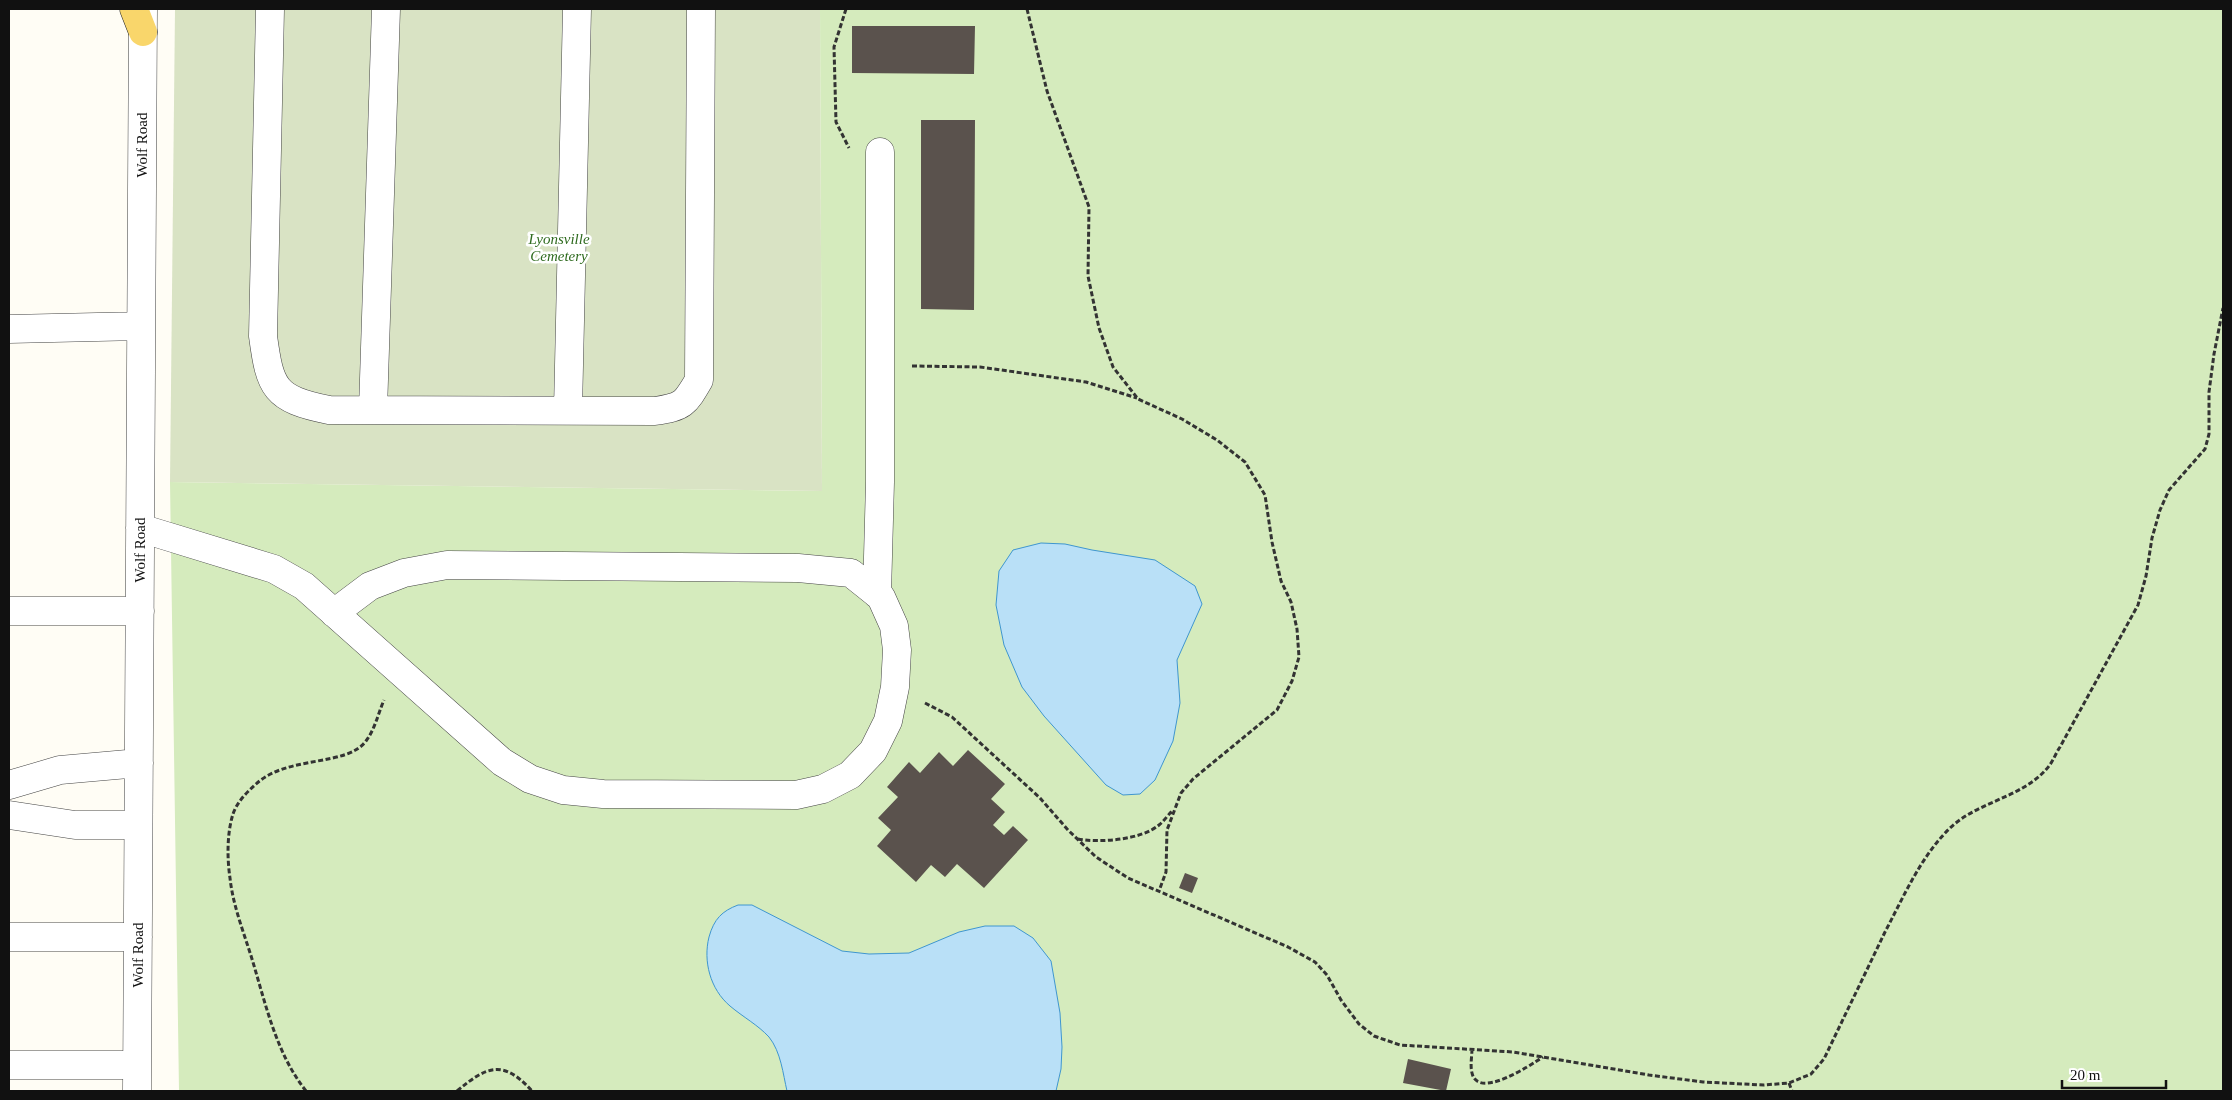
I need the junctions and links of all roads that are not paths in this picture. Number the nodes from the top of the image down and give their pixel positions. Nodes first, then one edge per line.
1 (270, 9) edge
2 (386, 9) edge
3 (577, 9) edge
4 (701, 9) edge
5 (140, 16) edge
6 (880, 152) road end
7 (141, 326) junction
8 (9, 329) edge
9 (372, 410) junction
10 (568, 410) junction
11 (140, 528) junction
12 (877, 594) junction
13 (9, 610) edge
14 (140, 611) junction
15 (334, 613) junction
16 (139, 763) junction
17 (9, 785) edge
18 (9, 816) edge
19 (138, 825) junction
20 (9, 936) edge
21 (138, 937) junction
22 (137, 1064) junction
23 (9, 1065) edge
24 (137, 1091) edge

1 - 9 street
2 - 9 street
3 - 10 street
4 - 10 street
5 - 7 street, Wolf Road
6 - 12 street
7 - 8 street
7 - 11 street, Wolf Road
9 - 10 street
11 - 14 street, Wolf Road
11 - 15 street
12 - 15 street
12 - 15 street
13 - 14 street
14 - 16 street, Wolf Road
16 - 17 street
16 - 19 street, Wolf Road
18 - 19 street
19 - 21 street, Wolf Road
20 - 21 street
21 - 22 street, Wolf Road
22 - 23 street
22 - 24 street, Wolf Road

